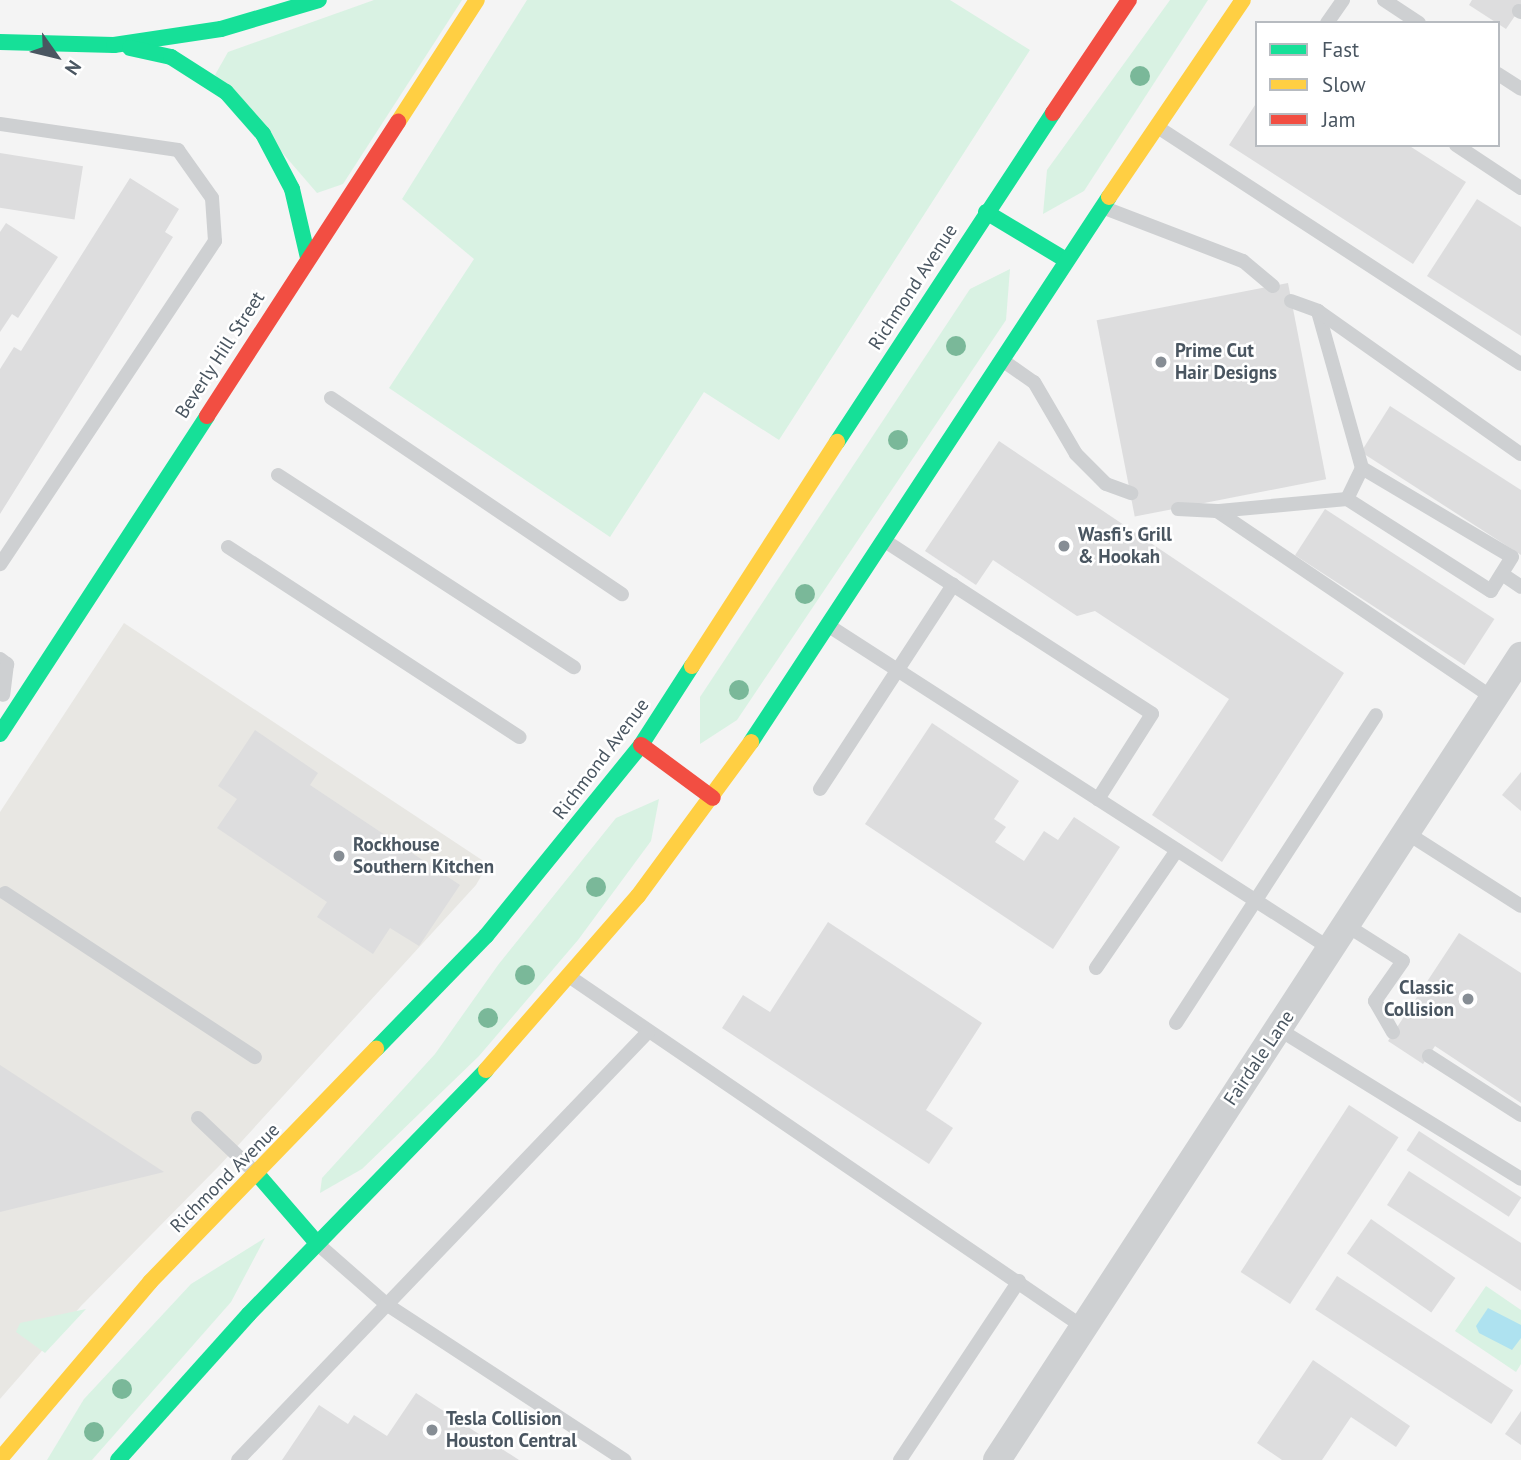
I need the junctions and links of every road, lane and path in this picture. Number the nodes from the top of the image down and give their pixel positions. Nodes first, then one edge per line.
1 (319, 0) edge
2 (477, 0) edge
3 (1129, 0) edge
4 (1243, 0) edge
5 (1343, 0) edge
6 (1384, 0) edge
7 (1328, 21) edge
8 (1416, 21) edge
9 (0, 42) edge
10 (114, 45) junction
11 (1500, 75) edge
12 (1521, 89) edge
13 (0, 124) edge
14 (1156, 126) junction
15 (1459, 147) edge
16 (1521, 188) edge
17 (1101, 207) junction
18 (986, 212) junction
19 (308, 258) junction
20 (1066, 260) junction
21 (1273, 286) dead end
22 (1292, 302) dead end
23 (1318, 311) junction
24 (1001, 359) junction
25 (1521, 364) edge
26 (331, 398) dead end
27 (1521, 454) edge
28 (1363, 468) junction
29 (278, 475) dead end
30 (1131, 493) dead end
31 (1347, 499) junction
32 (1178, 509) dead end
33 (1217, 511) junction
34 (884, 540) junction
35 (228, 547) dead end
36 (0, 564) edge
37 (1502, 574) junction
38 (953, 585) junction
39 (1521, 587) edge
40 (622, 594) dead end
41 (829, 626) junction
42 (1521, 656) edge
43 (0, 659) edge
44 (574, 667) dead end
45 (898, 670) junction
46 (1, 696) edge
47 (1493, 698) junction
48 (19, 705) junction
49 (1376, 715) dead end
50 (0, 734) edge
51 (519, 737) dead end
52 (641, 745) junction
53 (820, 789) dead end
54 (713, 798) junction
55 (1098, 799) junction
56 (1408, 833) junction
57 (1177, 850) junction
58 (5, 893) dead end
59 (1256, 900) junction
60 (1521, 906) edge
61 (1346, 925) junction
62 (1331, 949) junction
63 (1096, 968) dead end
64 (570, 978) junction
65 (1176, 1023) dead end
66 (1280, 1030) junction
67 (648, 1032) junction
68 (1393, 1032) dead end
69 (1429, 1056) dead end
70 (255, 1057) dead end
71 (1521, 1115) edge
72 (198, 1118) dead end
73 (258, 1175) junction
74 (1521, 1179) edge
75 (317, 1243) junction
76 (1019, 1281) junction
77 (386, 1304) junction
78 (1083, 1327) junction
79 (122, 1454) edge
80 (0, 1459) edge
81 (141, 1460) edge
82 (237, 1460) edge
83 (624, 1460) edge
84 (900, 1460) edge
85 (997, 1460) edge

1 - 10 main road
2 - 19 main road, Beverly Hill Street
3 - 18 main road, Richmond Avenue
4 - 14 main road
5 - 7 lane
6 - 8 lane
9 - 10 main road
10 - 19 main road
11 - 12 lane
13 - 36 lane
14 - 17 main road
14 - 25 lane
15 - 16 lane
17 - 20 main road
17 - 21 lane
18 - 20 main road
18 - 52 main road, Richmond Avenue
19 - 48 main road, Beverly Hill Street
20 - 24 main road
22 - 23 lane
23 - 27 lane
23 - 28 lane
24 - 30 lane
24 - 34 main road
26 - 40 lane
28 - 31 lane
28 - 37 lane
29 - 44 lane
31 - 33 lane
31 - 37 lane
32 - 33 lane
33 - 47 lane
34 - 38 lane
34 - 41 main road
35 - 51 lane
37 - 39 lane
38 - 45 lane
38 - 55 lane
41 - 45 lane
41 - 54 main road
42 - 47 street, Fairdale Lane
43 - 46 lane
45 - 53 lane
45 - 55 lane
46 - 48 lane
47 - 56 street, Fairdale Lane
48 - 50 main road, Beverly Hill Street
49 - 59 lane
52 - 54 main road
52 - 73 main road, Richmond Avenue
54 - 64 main road
55 - 57 lane
56 - 60 lane
56 - 61 street, Fairdale Lane
57 - 59 lane
57 - 63 lane
58 - 70 lane
59 - 62 lane
59 - 65 lane
61 - 62 street, Fairdale Lane
61 - 68 lane
62 - 66 street, Fairdale Lane
64 - 67 lane
64 - 75 main road
66 - 74 lane
66 - 78 street, Fairdale Lane
67 - 76 lane
67 - 77 lane
69 - 71 lane
72 - 73 lane
73 - 75 main road
73 - 80 main road, Richmond Avenue
75 - 77 lane
75 - 79 main road
76 - 78 lane
76 - 84 lane
77 - 82 lane
77 - 83 lane
78 - 85 street, Fairdale Lane
79 - 81 lane

